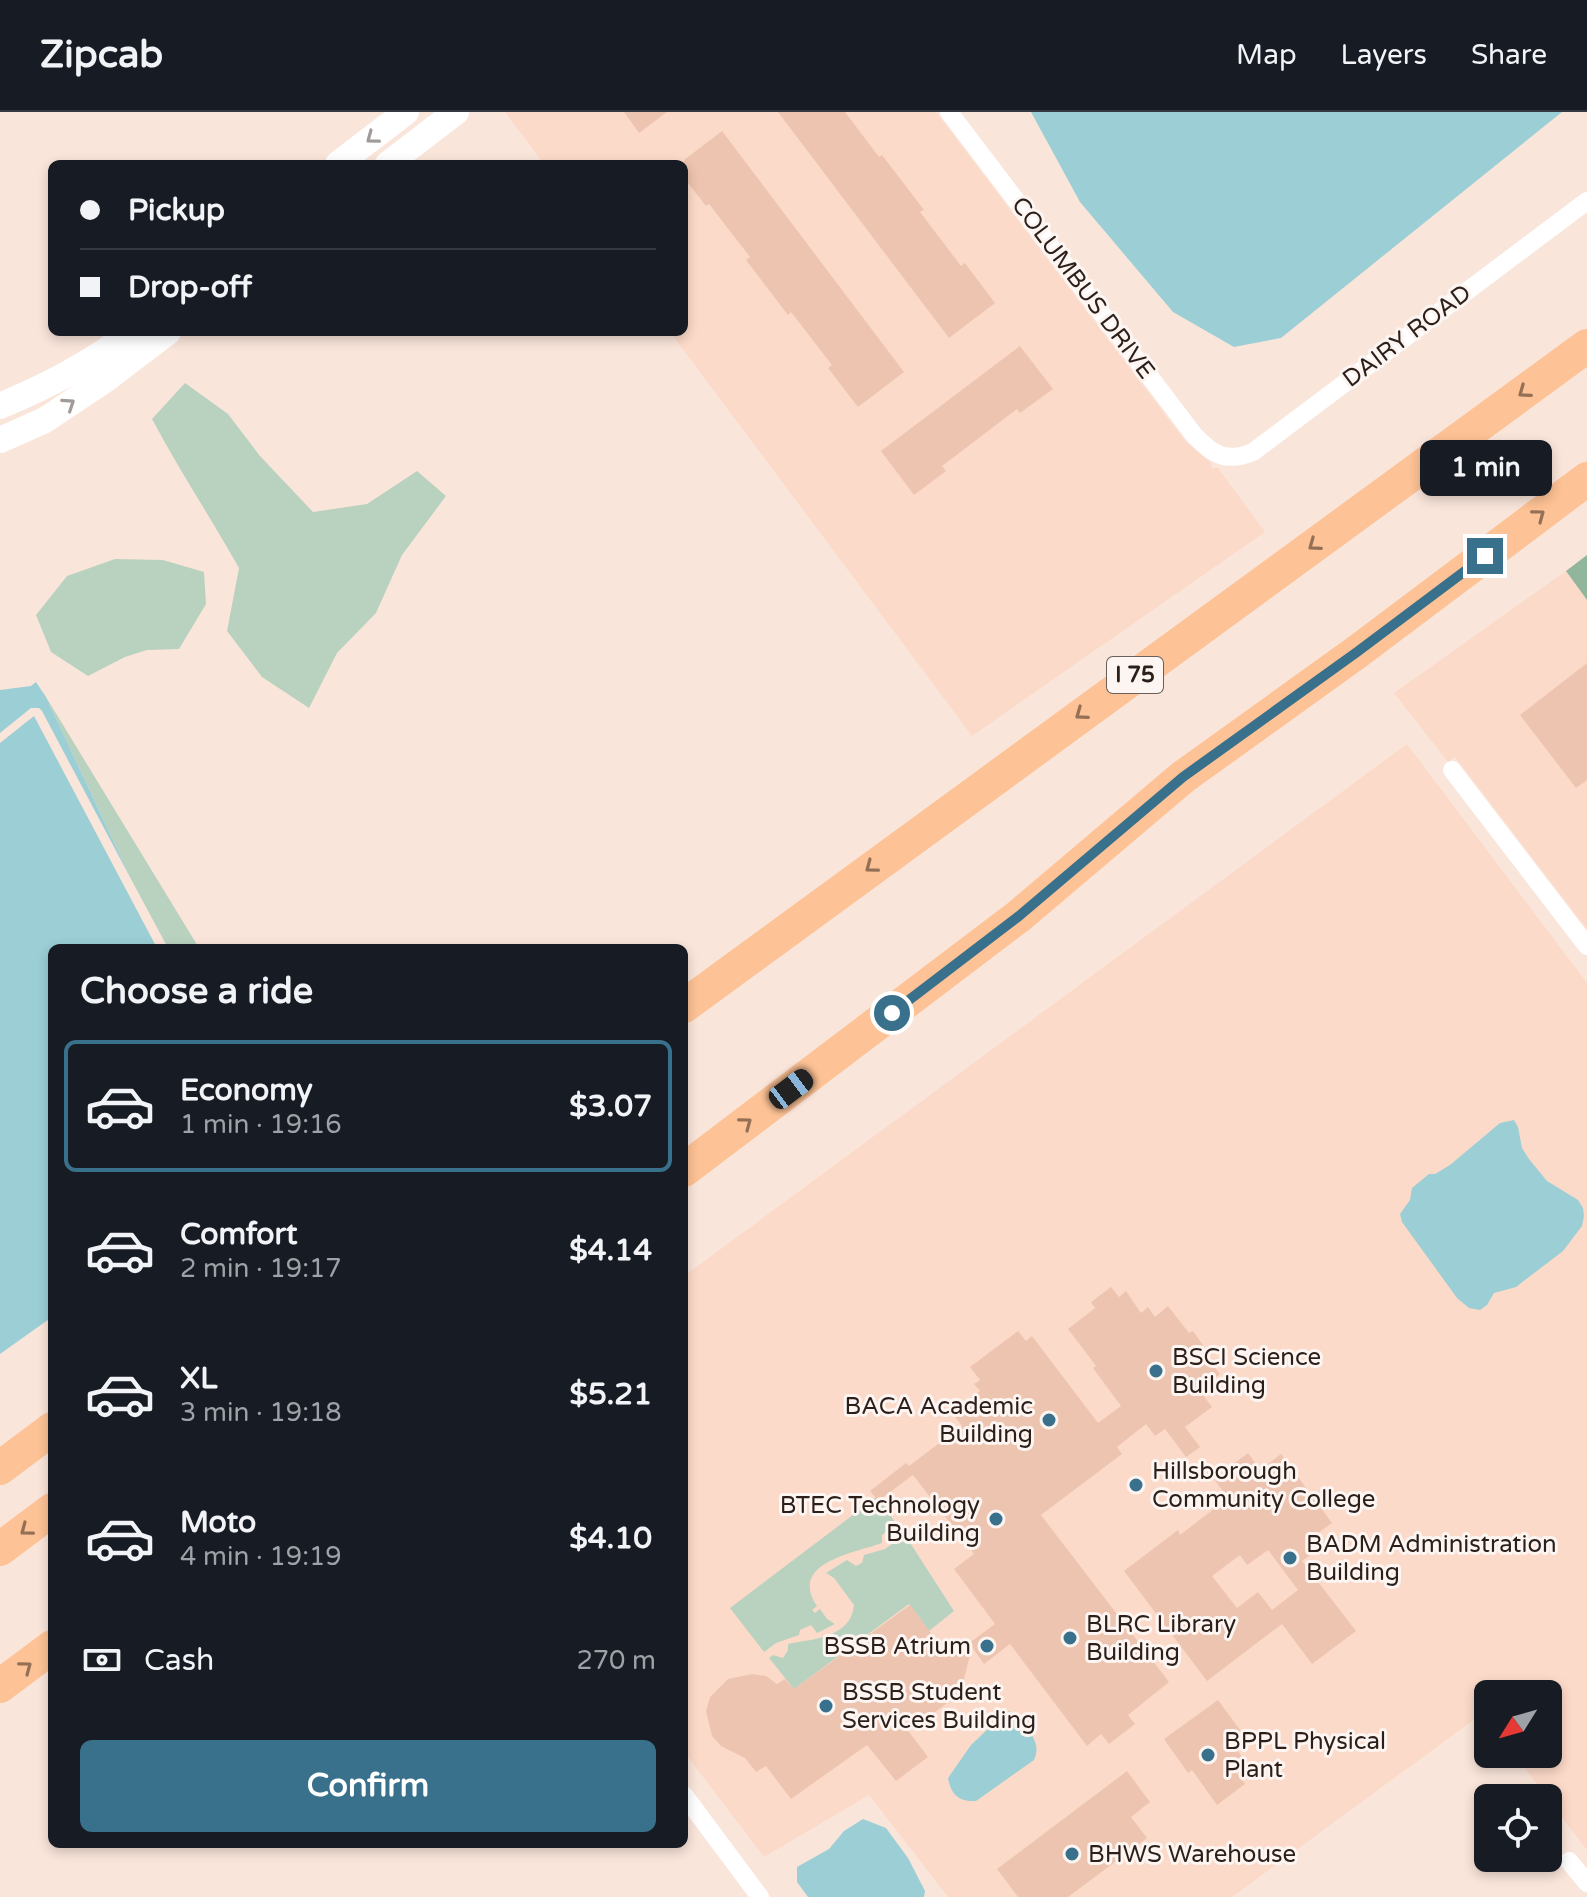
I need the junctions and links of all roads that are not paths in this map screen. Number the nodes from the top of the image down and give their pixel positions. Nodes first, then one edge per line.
1 (406, 112) edge
2 (456, 112) edge
3 (949, 112) edge
4 (343, 160) edge
5 (393, 160) edge
6 (1587, 201) edge
7 (126, 336) edge
8 (163, 336) edge
9 (1587, 346) edge
10 (0, 406) edge
11 (0, 440) edge
12 (1222, 458) joint
13 (1587, 479) edge
14 (1452, 770) dead end
15 (1587, 946) edge
16 (688, 1003) edge
17 (688, 1167) edge
18 (48, 1432) edge
19 (0, 1468) edge
20 (48, 1513) edge
21 (0, 1549) edge
22 (48, 1650) edge
23 (0, 1686) edge
24 (688, 1800) edge
25 (1569, 1861) dead end
26 (1587, 1883) edge
27 (760, 1897) edge

1 -> 4 street
2 - 5 street
3 - 12 street, COLUMBUS DRIVE
6 - 12 street, DAIRY ROAD
7 - 10 street
11 -> 8 street
9 -> 16 highway, I 75
17 -> 13 highway
14 - 15 street
18 - 19 highway
20 -> 21 highway
23 -> 22 highway
24 - 27 street
25 - 26 street

